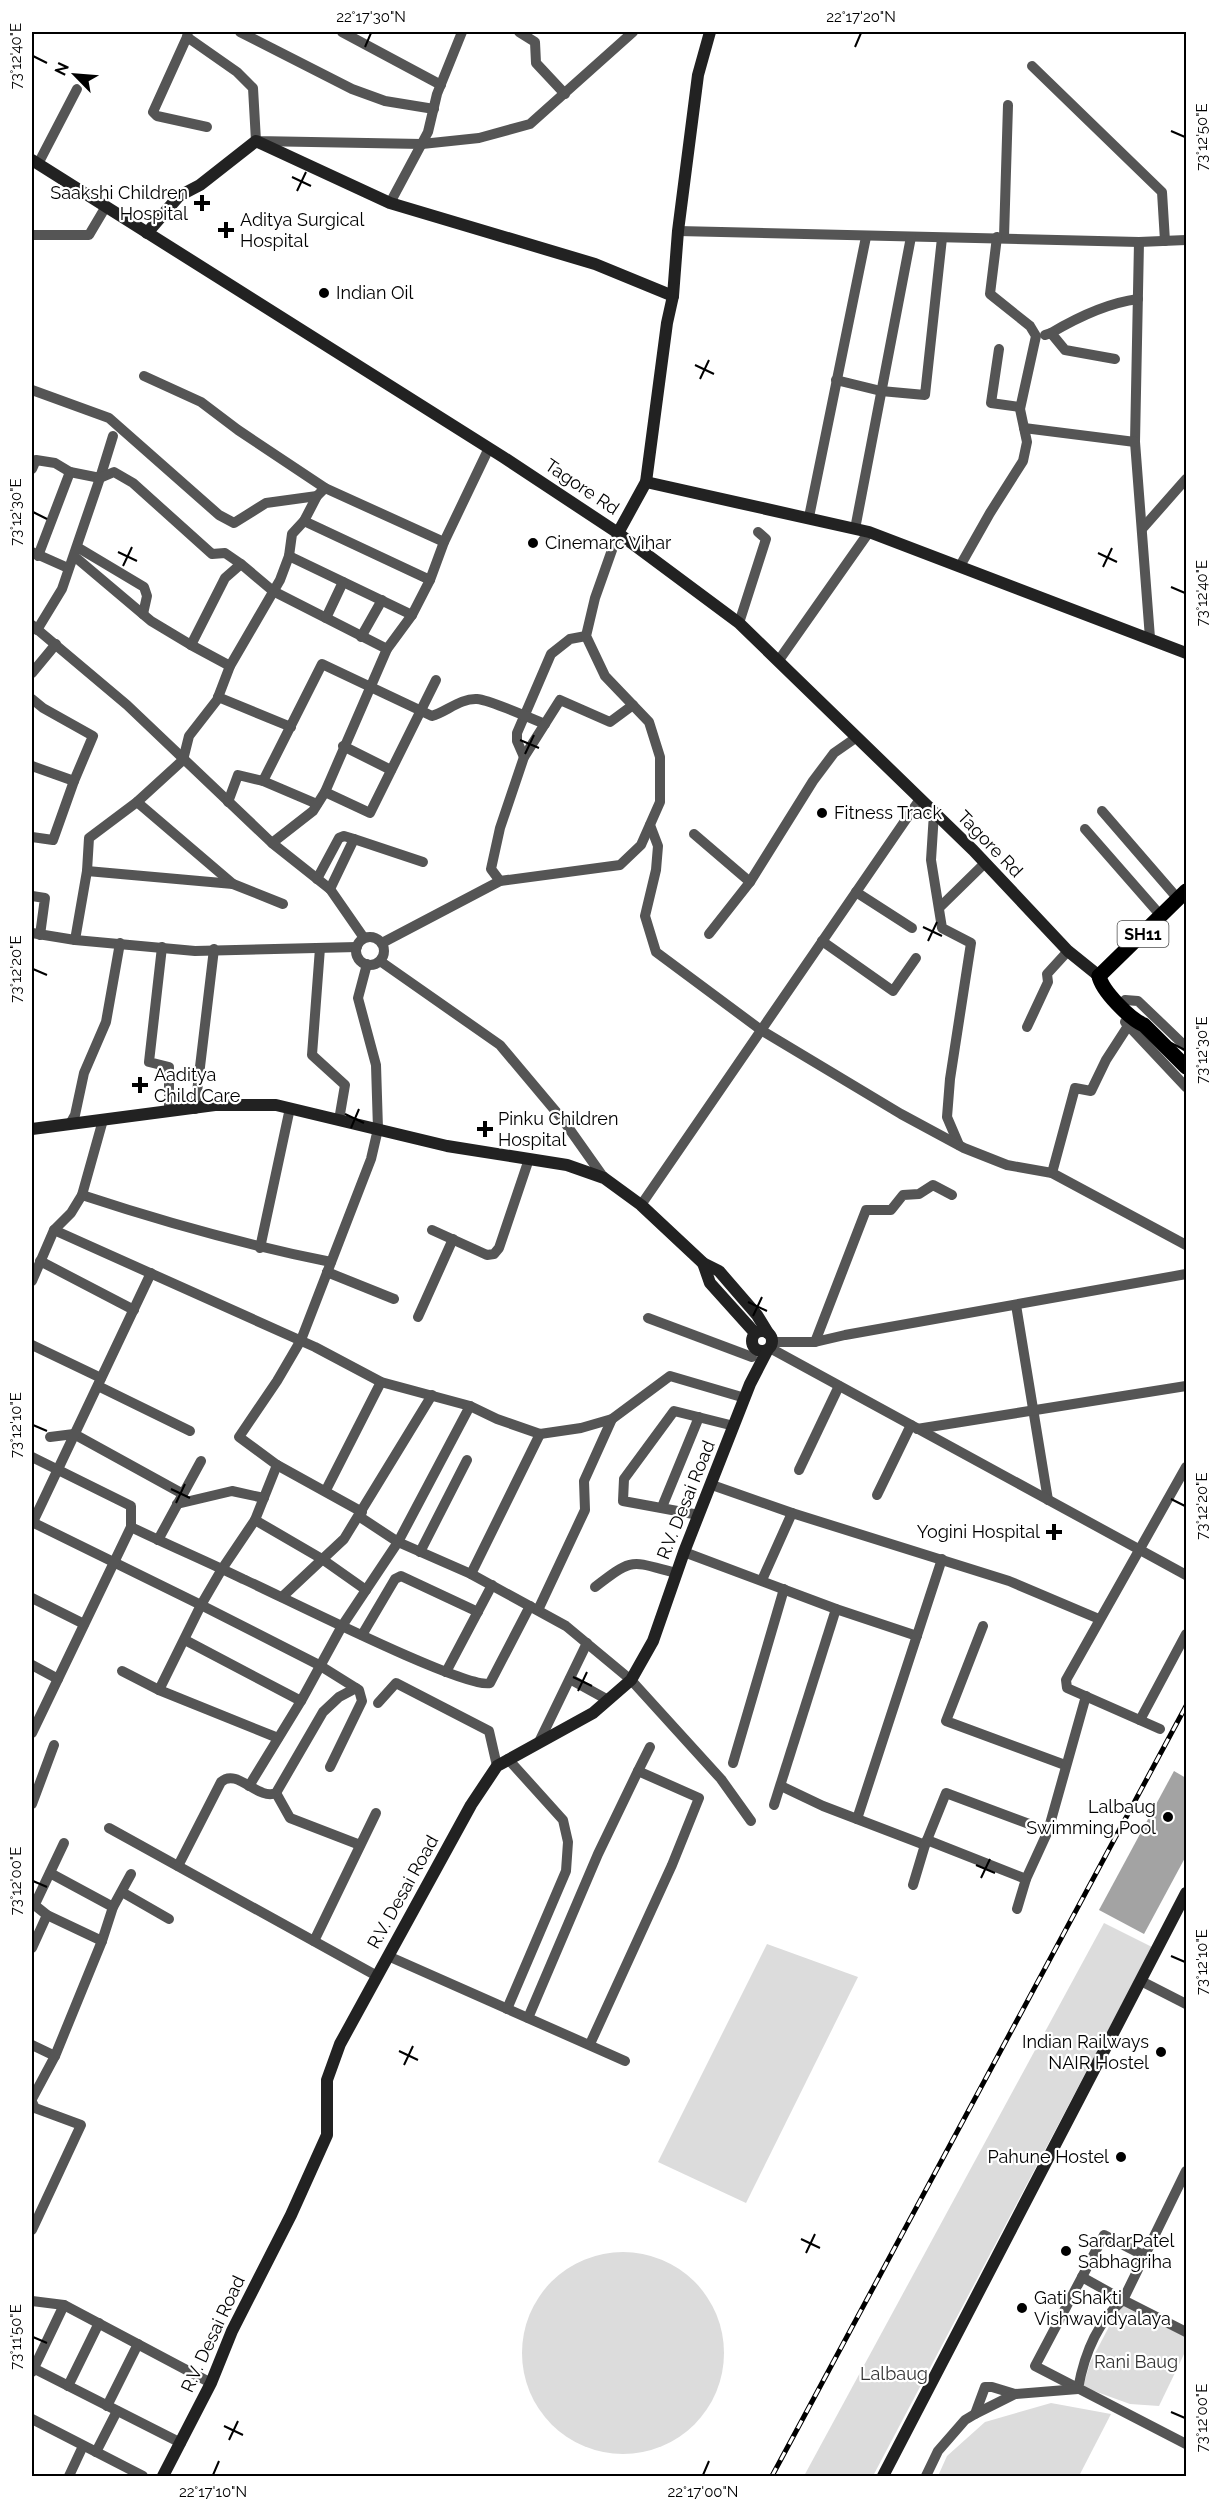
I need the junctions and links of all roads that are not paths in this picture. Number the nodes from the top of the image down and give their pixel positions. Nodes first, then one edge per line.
1 (342, 32) edge
2 (462, 32) edge
3 (519, 32) edge
4 (633, 32) edge
5 (710, 32) edge
6 (247, 33) edge
7 (188, 34) edge
8 (1032, 66) dead end
9 (441, 85) junction
10 (77, 89) dead end
11 (565, 94) junction
12 (1008, 105) dead end
13 (434, 109) junction
14 (207, 127) dead end
15 (256, 141) junction
16 (422, 144) junction
17 (35, 162) edge
18 (390, 203) junction
19 (105, 208) junction
20 (678, 231) junction
21 (147, 233) junction
22 (32, 235) edge
23 (866, 237) junction
24 (911, 237) junction
25 (1001, 237) junction
26 (942, 238) junction
27 (1186, 240) edge
28 (1165, 241) junction
29 (1138, 242) junction
30 (673, 296) junction
31 (1138, 299) junction
32 (1051, 333) junction
33 (1036, 336) junction
34 (999, 349) dead end
35 (1115, 360) dead end
36 (144, 376) dead end
37 (836, 380) junction
38 (32, 390) edge
39 (880, 391) junction
40 (1020, 407) junction
41 (1024, 428) junction
42 (113, 436) dead end
43 (1135, 442) junction
44 (489, 448) junction
45 (32, 469) edge
46 (70, 472) junction
47 (100, 478) junction
48 (1186, 479) edge
49 (646, 482) junction
50 (321, 492) junction
51 (809, 517) junction
52 (304, 520) junction
53 (855, 529) junction
54 (1142, 529) junction
55 (758, 532) dead end
56 (870, 532) junction
57 (618, 533) junction
58 (444, 542) junction
59 (75, 552) junction
60 (35, 554) edge
61 (289, 556) junction
62 (241, 564) junction
63 (960, 566) junction
64 (68, 568) junction
65 (430, 580) junction
66 (343, 582) junction
67 (273, 591) junction
68 (382, 600) junction
69 (143, 614) junction
70 (412, 615) junction
71 (326, 618) junction
72 (739, 623) junction
73 (34, 627) edge
74 (586, 636) junction
75 (361, 637) junction
76 (1150, 638) junction
77 (56, 644) junction
78 (191, 645) junction
79 (387, 650) junction
80 (1186, 653) edge
81 (779, 660) junction
82 (230, 666) junction
83 (32, 673) edge
84 (436, 680) dead end
85 (370, 686) junction
86 (218, 697) junction
87 (32, 699) edge
88 (633, 705) junction
89 (421, 712) junction
90 (524, 716) junction
91 (545, 724) junction
92 (291, 727) junction
93 (857, 737) junction
94 (343, 746) junction
95 (524, 757) junction
96 (183, 760) junction
97 (32, 766) edge
98 (391, 770) junction
99 (74, 781) junction
100 (263, 781) junction
101 (325, 792) junction
102 (920, 799) junction
103 (137, 801) junction
104 (228, 802) junction
105 (317, 804) junction
106 (1102, 811) dead end
107 (934, 813) junction
108 (650, 825) junction
109 (1085, 829) dead end
110 (694, 834) dead end
111 (32, 837) edge
112 (354, 839) junction
113 (272, 843) junction
114 (423, 862) dead end
115 (985, 863) junction
116 (87, 872) junction
117 (317, 879) junction
118 (500, 881) junction
119 (750, 882) junction
120 (233, 884) junction
121 (330, 889) junction
122 (856, 891) junction
123 (32, 896) edge
124 (1183, 896) edge
125 (283, 904) dead end
126 (939, 908) junction
127 (1162, 917) junction
128 (912, 928) dead end
129 (36, 934) edge
130 (709, 934) dead end
131 (75, 940) junction
132 (822, 942) junction
133 (361, 943) junction
134 (382, 943) junction
135 (120, 944) junction
136 (162, 947) junction
137 (320, 948) junction
138 (214, 949) junction
139 (1068, 951) junction
140 (916, 958) dead end
141 (380, 961) junction
142 (367, 964) junction
143 (1099, 976) junction
144 (1128, 1012) junction
145 (1027, 1027) dead end
146 (761, 1030) junction
147 (1186, 1047) edge
148 (1186, 1066) edge
149 (1186, 1087) edge
150 (290, 1108) junction
151 (195, 1109) junction
152 (169, 1111) junction
153 (103, 1120) junction
154 (339, 1120) junction
155 (70, 1124) junction
156 (32, 1129) edge
157 (378, 1129) junction
158 (959, 1145) junction
159 (529, 1159) junction
160 (1052, 1173) junction
161 (603, 1178) junction
162 (82, 1195) junction
163 (952, 1195) dead end
164 (640, 1205) junction
165 (54, 1230) junction
166 (432, 1230) dead end
167 (453, 1239) junction
168 (1186, 1245) edge
169 (260, 1248) junction
170 (40, 1261) junction
171 (329, 1267) junction
172 (151, 1273) junction
173 (1186, 1274) edge
174 (32, 1281) edge
175 (394, 1299) dead end
176 (1016, 1305) junction
177 (134, 1310) junction
178 (418, 1317) dead end
179 (648, 1318) dead end
180 (301, 1340) junction
181 (766, 1341) junction
182 (815, 1342) junction
183 (32, 1345) edge
184 (753, 1352) junction
185 (99, 1382) junction
186 (381, 1382) junction
187 (750, 1384) junction
188 (839, 1386) junction
189 (1186, 1386) edge
190 (432, 1395) junction
191 (745, 1398) junction
192 (470, 1407) junction
193 (1033, 1412) junction
194 (699, 1417) junction
195 (612, 1419) junction
196 (734, 1426) junction
197 (914, 1427) junction
198 (190, 1431) dead end
199 (74, 1434) junction
200 (540, 1434) junction
201 (50, 1437) dead end
202 (32, 1457) edge
203 (467, 1460) dead end
204 (201, 1461) dead end
205 (278, 1466) junction
206 (1186, 1467) edge
207 (58, 1469) junction
208 (799, 1470) dead end
209 (712, 1485) junction
210 (326, 1490) junction
211 (877, 1495) dead end
212 (264, 1498) junction
213 (180, 1499) junction
214 (1048, 1500) junction
215 (662, 1507) junction
216 (792, 1513) junction
217 (361, 1514) junction
218 (699, 1515) junction
219 (255, 1520) junction
220 (32, 1523) edge
221 (131, 1527) junction
222 (158, 1540) junction
223 (398, 1542) junction
224 (1141, 1551) junction
225 (420, 1552) junction
226 (684, 1552) junction
227 (322, 1559) junction
228 (942, 1559) junction
229 (114, 1562) junction
230 (222, 1569) junction
231 (676, 1573) junction
232 (471, 1574) junction
233 (1186, 1575) edge
234 (762, 1580) junction
235 (492, 1585) junction
236 (595, 1587) dead end
237 (784, 1589) junction
238 (366, 1590) junction
239 (282, 1597) junction
240 (32, 1598) edge
241 (201, 1605) junction
242 (534, 1608) junction
243 (836, 1609) junction
244 (478, 1612) junction
245 (1099, 1619) junction
246 (84, 1624) junction
247 (342, 1626) junction
248 (983, 1626) dead end
249 (1186, 1634) edge
250 (362, 1635) junction
251 (917, 1636) junction
252 (185, 1640) junction
253 (587, 1643) junction
254 (32, 1665) edge
255 (319, 1665) junction
256 (122, 1671) dead end
257 (446, 1672) junction
258 (58, 1679) junction
259 (570, 1679) junction
260 (631, 1680) junction
261 (356, 1688) junction
262 (159, 1690) junction
263 (1086, 1696) junction
264 (608, 1700) junction
265 (301, 1701) junction
266 (378, 1703) dead end
267 (1140, 1720) junction
268 (1160, 1730) dead end
269 (32, 1733) edge
270 (278, 1738) junction
271 (539, 1742) junction
272 (54, 1745) dead end
273 (650, 1747) dead end
274 (508, 1759) junction
275 (733, 1763) dead end
276 (1065, 1765) junction
277 (497, 1766) junction
278 (330, 1767) dead end
279 (638, 1771) junction
280 (249, 1786) junction
281 (780, 1786) junction
282 (276, 1793) junction
283 (32, 1804) edge
284 (774, 1806) dead end
285 (376, 1812) dead end
286 (857, 1819) junction
287 (751, 1821) dead end
288 (109, 1828) dead end
289 (1048, 1831) junction
290 (64, 1843) dead end
291 (926, 1843) junction
292 (360, 1845) junction
293 (178, 1866) junction
294 (50, 1873) junction
295 (131, 1874) dead end
296 (1026, 1879) junction
297 (913, 1885) dead end
298 (122, 1892) junction
299 (1186, 1893) edge
300 (33, 1903) edge
301 (113, 1907) junction
302 (1017, 1909) dead end
303 (47, 1915) junction
304 (170, 1919) dead end
305 (102, 1941) junction
306 (314, 1941) junction
307 (32, 1948) edge
308 (388, 1956) junction
309 (377, 1976) junction
310 (1141, 1981) junction
311 (1186, 2004) edge
312 (507, 2009) junction
313 (528, 2018) junction
314 (590, 2044) junction
315 (32, 2045) edge
316 (55, 2056) junction
317 (625, 2061) dead end
318 (33, 2107) edge
319 (1186, 2171) edge
320 (32, 2230) edge
321 (1145, 2256) junction
322 (1082, 2277) junction
323 (1123, 2300) junction
324 (32, 2301) edge
325 (64, 2305) junction
326 (966, 2318) junction
327 (99, 2323) junction
328 (1186, 2332) edge
329 (138, 2344) junction
330 (33, 2364) edge
331 (211, 2383) junction
332 (68, 2386) junction
333 (1078, 2389) junction
334 (1015, 2394) junction
335 (112, 2408) junction
336 (975, 2414) junction
337 (32, 2419) edge
338 (181, 2443) junction
339 (1186, 2444) edge
340 (83, 2446) junction
341 (96, 2452) junction
342 (123, 2472) edge
343 (166, 2475) edge
344 (69, 2476) edge
345 (143, 2476) edge
346 (877, 2476) edge
347 (883, 2476) edge
348 (926, 2476) edge

1 - 9 street
2 - 9 street
3 - 11 street
4 - 11 street
5 - 20 street
6 - 13 street
7 - 14 street
7 - 15 street
8 - 28 street
9 - 13 street
10 - 17 street
11 - 16 street
12 - 25 street
13 - 16 street
15 - 16 street
15 - 18 street
15 - 21 street
16 - 18 street
17 - 19 street, Tagore Rd
18 - 30 street
19 - 21 street, Tagore Rd
19 - 22 street
20 - 23 street
20 - 30 street
21 - 44 street, Tagore Rd
23 - 24 street
23 - 37 street
24 - 26 street
24 - 39 street
25 - 26 street
25 - 29 street
25 - 33 street
26 - 39 street
27 - 28 street
28 - 29 street
29 - 31 street
30 - 49 street
31 - 32 street
31 - 43 street
32 - 33 street
32 - 35 street
33 - 40 street
34 - 40 street
36 - 50 street
37 - 39 street
37 - 51 street
38 - 50 street
39 - 53 street
40 - 41 street
41 - 43 street
41 - 63 street
42 - 47 street
43 - 54 street
44 - 57 street, Tagore Rd
44 - 58 street
45 - 46 street
46 - 47 street
46 - 60 street
47 - 59 street
47 - 62 street
48 - 54 street
49 - 51 street
49 - 57 street
50 - 52 street
50 - 58 street
51 - 53 street
52 - 61 street
52 - 65 street
53 - 56 street
54 - 76 street
55 - 72 street
56 - 63 street
56 - 81 street
57 - 72 street, Tagore Rd
57 - 74 street
58 - 65 street
59 - 64 street
59 - 69 street
59 - 69 street
60 - 64 street
61 - 66 street
61 - 67 street
62 - 67 street
62 - 78 street
63 - 76 street
64 - 73 street
65 - 70 street
66 - 68 street
66 - 71 street
67 - 71 street
67 - 82 street
68 - 70 street
68 - 75 street
69 - 78 street
70 - 79 street
71 - 75 street
72 - 81 street, Tagore Rd
73 - 77 street
74 - 88 street
74 - 90 street
75 - 79 street
76 - 80 street
77 - 83 street
77 - 96 street
78 - 82 street
79 - 85 street
81 - 93 street, Tagore Rd
82 - 86 street
84 - 89 street
85 - 89 street
85 - 92 street
85 - 94 street
86 - 92 street
86 - 96 street
87 - 99 street
88 - 91 street
88 - 108 street
89 - 90 street
89 - 98 street
90 - 91 street
90 - 95 street
91 - 95 street
92 - 100 street
93 - 102 street, Tagore Rd
93 - 119 street
94 - 98 street
94 - 101 street
95 - 118 street
96 - 103 street
96 - 104 street
97 - 99 street
98 - 101 street
99 - 111 street
100 - 104 street
100 - 105 street
101 - 105 street
102 - 107 street, Tagore Rd
102 - 122 street
103 - 116 street
103 - 120 street
104 - 113 street
105 - 113 street
106 - 124 street
107 - 115 street, Tagore Rd
107 - 126 street
108 - 118 street
108 - 146 street
109 - 127 street
110 - 119 street
112 - 114 street
112 - 117 street
112 - 121 street
113 - 117 street
115 - 126 street
115 - 139 street, Tagore Rd
116 - 120 street
116 - 131 street
117 - 121 street
118 - 134 street
119 - 130 street
120 - 125 street
121 - 133 street
122 - 128 street
122 - 132 street
123 - 129 street
124 - 127 main road, SH11
126 - 158 street
127 - 143 main road, SH11
129 - 131 street
131 - 135 street
132 - 140 street
132 - 146 street
133 - 134 street
133 - 137 street
133 - 142 street
134 - 141 street
135 - 136 street
135 - 155 street
136 - 138 street
136 - 152 street
137 - 138 street
137 - 154 street
138 - 151 street
139 - 143 street, Tagore Rd
139 - 145 street
141 - 142 street
141 - 161 street
142 - 157 street
143 - 144 main road
144 - 147 street
144 - 148 main road
144 - 149 street
144 - 160 street
146 - 158 street
146 - 164 street
150 - 151 street
150 - 154 street
150 - 169 street
151 - 152 street
152 - 153 street
153 - 155 street
153 - 162 street
154 - 157 street
155 - 156 street
157 - 159 street
157 - 171 street
158 - 160 street
159 - 161 street
159 - 167 street
160 - 168 street
161 - 164 street
162 - 165 street
162 - 169 street
163 - 182 street
164 - 181 street
165 - 170 street
165 - 172 street
166 - 167 street
167 - 178 street
169 - 171 street
170 - 174 street
170 - 177 street
171 - 175 street
171 - 180 street
172 - 177 street
172 - 180 street
173 - 176 street
176 - 182 street
176 - 193 street
177 - 185 street
179 - 184 street
180 - 186 street
180 - 205 street
181 - 182 street
181 - 184 street
181 - 187 street, R.V. Desai Road
181 - 188 street
183 - 185 street
184 - 187 street, R.V. Desai Road
185 - 198 street
185 - 199 street
186 - 190 street
186 - 210 street
187 - 191 street, R.V. Desai Road
188 - 197 street
188 - 208 street
189 - 193 street
190 - 192 street
190 - 217 street
191 - 195 street
191 - 196 street, R.V. Desai Road
192 - 200 street
192 - 223 street
193 - 197 street
193 - 214 street
194 - 196 street
194 - 215 street
194 - 215 street
195 - 200 street
195 - 242 street
196 - 209 street, R.V. Desai Road
197 - 211 street
197 - 214 street
199 - 201 street
199 - 207 street
199 - 213 street
200 - 232 street
202 - 207 street
203 - 225 street
204 - 213 street
205 - 210 street
205 - 212 street
206 - 224 street
207 - 220 street
207 - 221 street
209 - 216 street
209 - 218 street, R.V. Desai Road
210 - 217 street
212 - 213 street
212 - 219 street
213 - 222 street
214 - 224 street
215 - 218 street
216 - 228 street
216 - 234 street
217 - 223 street
217 - 227 street
218 - 226 street, R.V. Desai Road
219 - 227 street
219 - 230 street
220 - 229 street
221 - 222 street
221 - 229 street
222 - 230 street
223 - 225 street
223 - 238 street
224 - 233 street
224 - 245 street
225 - 232 street
226 - 231 street, R.V. Desai Road
226 - 234 street
227 - 238 street
227 - 239 street
228 - 245 street
228 - 251 street
229 - 241 street
229 - 246 street
230 - 239 street
230 - 241 street
231 - 236 street
231 - 260 street, R.V. Desai Road
232 - 235 street
234 - 237 street
235 - 242 street
235 - 244 street
237 - 243 street
237 - 275 street
238 - 247 street
239 - 247 street
240 - 246 street
241 - 252 street
241 - 255 street
242 - 253 street
242 - 257 street
243 - 251 street
243 - 281 street
244 - 250 street
244 - 257 street
245 - 263 street
246 - 258 street
247 - 250 street
247 - 255 street
248 - 276 street
249 - 267 street
250 - 257 street
251 - 286 street
252 - 262 street
252 - 265 street
253 - 259 street
253 - 260 street
254 - 258 street
255 - 261 street
255 - 265 street
256 - 262 street
258 - 269 street
259 - 264 street
259 - 271 street
260 - 264 street, R.V. Desai Road
260 - 287 street
261 - 278 street
261 - 282 street
262 - 270 street
263 - 267 street
263 - 276 street
264 - 271 street, R.V. Desai Road
265 - 270 street
266 - 277 street
267 - 268 street
270 - 280 street
271 - 274 street, R.V. Desai Road
272 - 283 street
273 - 279 street
274 - 277 street, R.V. Desai Road
274 - 312 street
276 - 289 street
277 - 308 street, R.V. Desai Road
279 - 313 street
279 - 314 street
280 - 282 street
280 - 293 street
281 - 284 street
281 - 286 street
282 - 292 street
285 - 292 street
286 - 291 street
288 - 293 street
289 - 291 street
289 - 296 street
290 - 294 street
291 - 296 street
291 - 297 street
292 - 306 street
293 - 306 street
294 - 300 street
294 - 301 street
295 - 298 street
296 - 302 street
298 - 301 street
298 - 304 street
299 - 310 street
300 - 303 street
301 - 305 street
303 - 305 street
303 - 307 street
305 - 316 street
306 - 309 street
308 - 309 street, R.V. Desai Road
308 - 312 street
309 - 331 street, R.V. Desai Road
310 - 311 street
310 - 326 street
312 - 313 street
313 - 314 street
314 - 317 street
315 - 316 street
316 - 318 street
318 - 320 street
319 - 321 street
321 - 322 street
321 - 323 street
322 - 323 street
322 - 333 street
323 - 328 street
323 - 333 street
324 - 325 street
325 - 327 street
325 - 330 street
326 - 346 street
326 - 347 street
327 - 329 street
327 - 332 street
329 - 331 street
329 - 335 street
330 - 332 street
331 - 338 street, R.V. Desai Road
332 - 335 street
333 - 334 street
333 - 339 street
334 - 336 street
334 - 336 street
335 - 338 street
335 - 341 street
336 - 348 street
337 - 340 street
338 - 343 street, R.V. Desai Road
340 - 341 street
340 - 344 street
341 - 342 street
342 - 345 street

